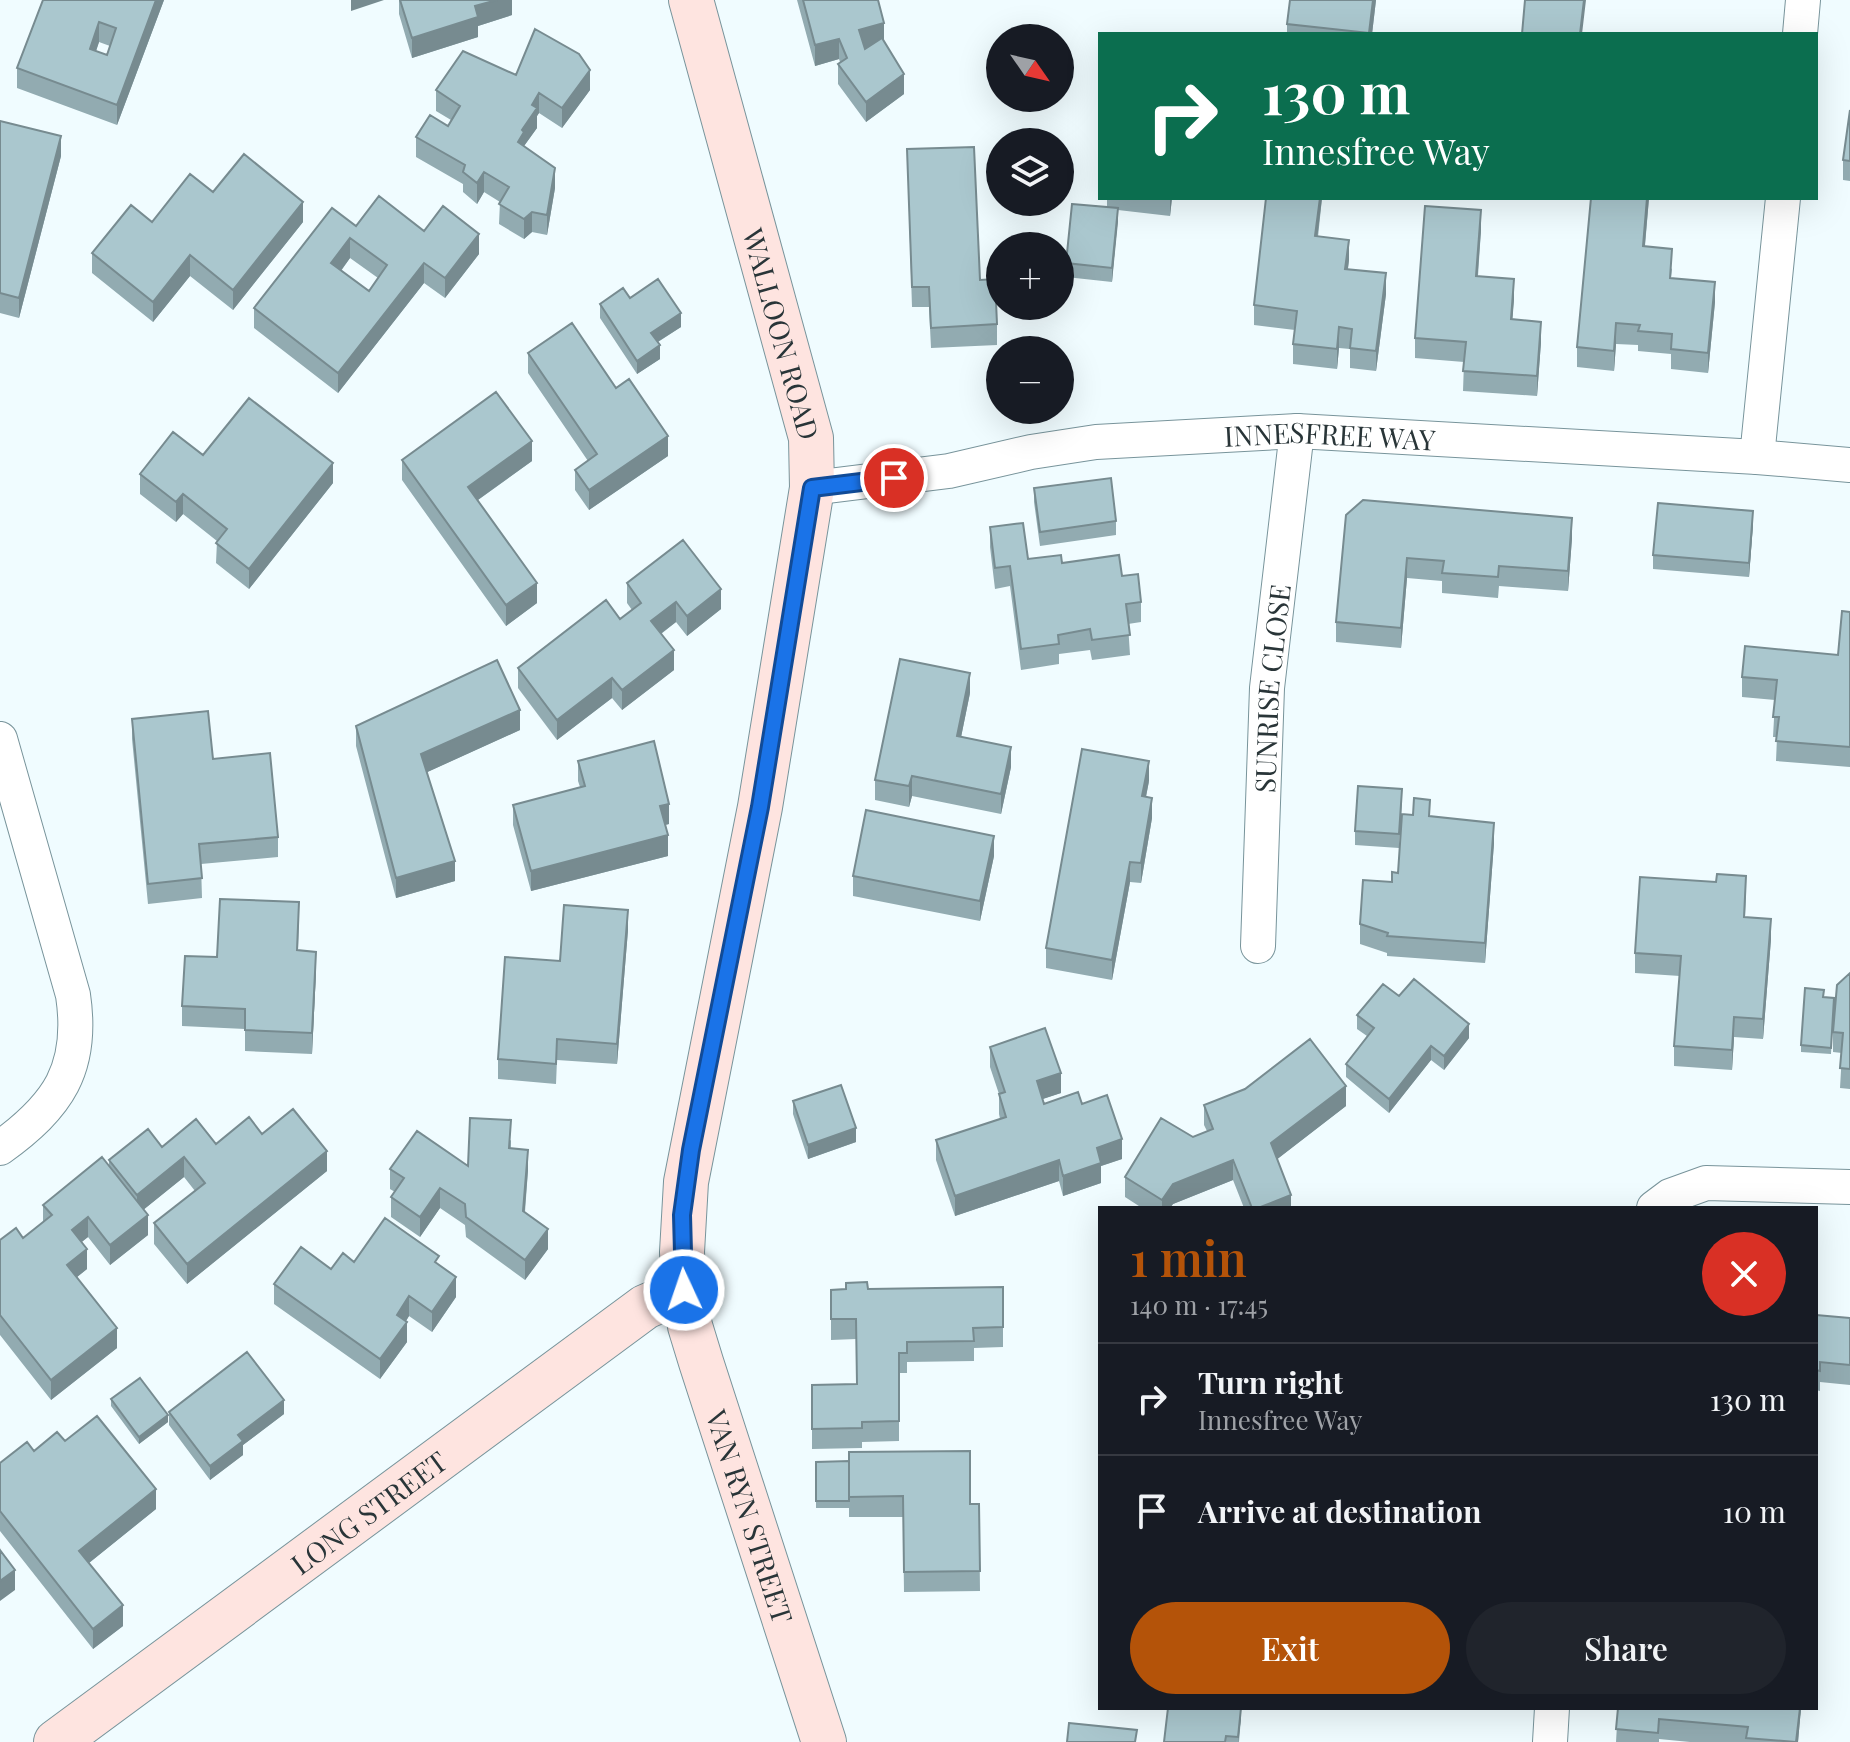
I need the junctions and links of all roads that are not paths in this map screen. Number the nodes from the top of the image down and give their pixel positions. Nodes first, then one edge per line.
1 (691, 0) edge
2 (1803, 0) edge
3 (1800, 32) edge
4 (1783, 200) edge
5 (1297, 431) junction
6 (1757, 457) junction
7 (1850, 465) edge
8 (812, 488) junction
9 (0, 739) edge
10 (1258, 946) dead end
11 (0, 1148) edge
12 (1850, 1187) edge
13 (1657, 1206) edge
14 (684, 1290) junction
15 (1552, 1710) edge
16 (56, 1742) edge
17 (824, 1742) edge
18 (1550, 1742) edge

1 - 8 street, WALLOON ROAD
2 - 3 street
4 - 6 street
5 - 6 street, INNESFREE WAY
5 - 8 street, INNESFREE WAY
5 - 10 street, SUNRISE CLOSE
6 - 7 street, INNESFREE WAY
8 - 14 street, WALLOON ROAD
9 - 11 street
12 - 13 street
14 - 16 street, LONG STREET
14 - 17 street, VAN RYN STREET
15 - 18 street

